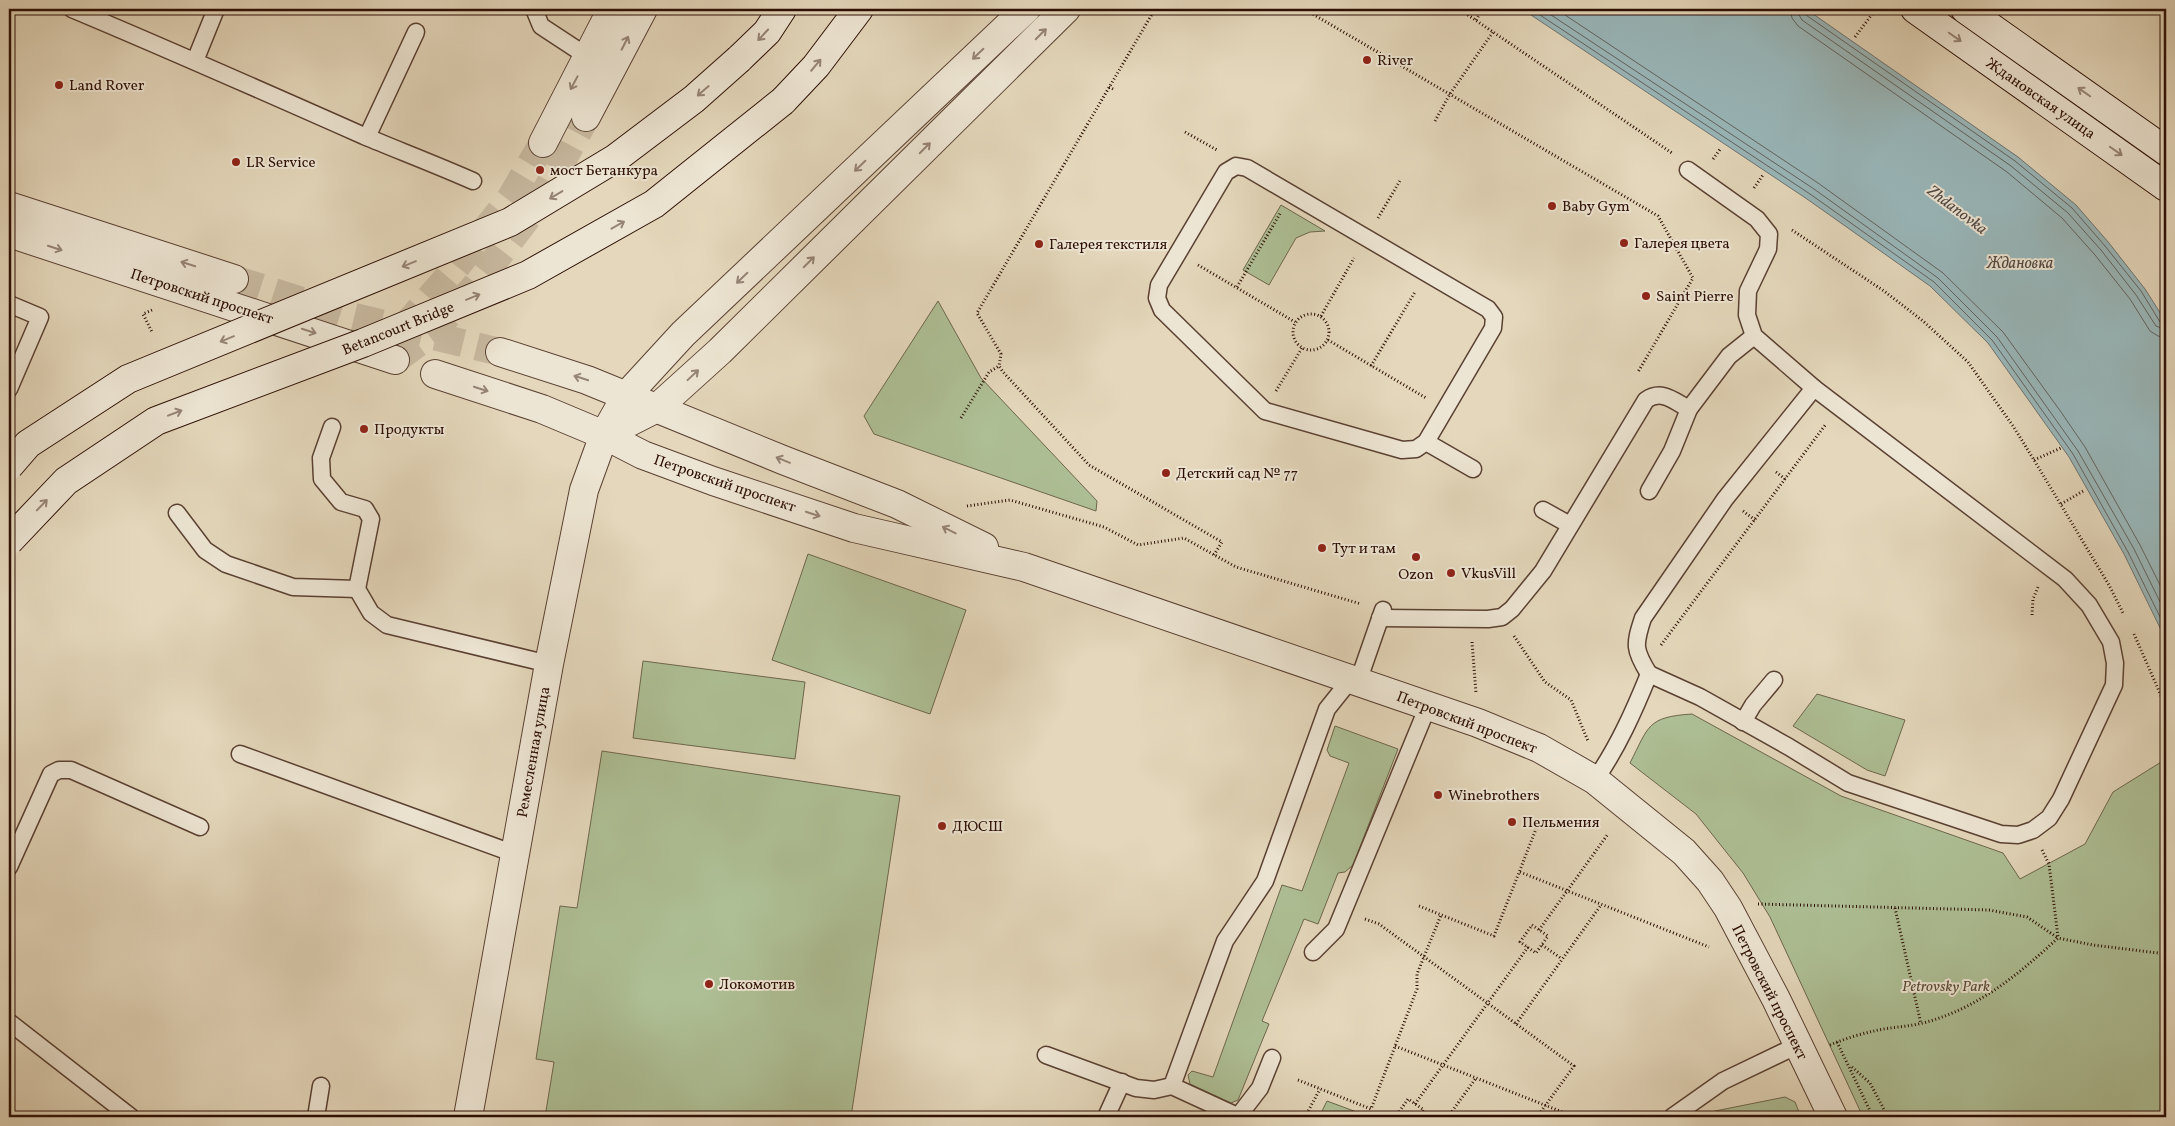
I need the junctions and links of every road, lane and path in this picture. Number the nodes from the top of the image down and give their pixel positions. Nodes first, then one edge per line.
1 (72, 9) edge
2 (216, 9) edge
3 (534, 9) edge
4 (612, 9) edge
5 (642, 9) edge
6 (782, 9) edge
7 (859, 9) edge
8 (1026, 9) edge
9 (1066, 9) edge
10 (1155, 9) edge
11 (1304, 9) edge
12 (1460, 9) edge
13 (1483, 9) edge
14 (1876, 9) edge
15 (1915, 9) edge
16 (1965, 9) edge
17 (1476, 20) junction
18 (416, 32) dead end
19 (1493, 32) junction
20 (1855, 37) dead end
21 (589, 54) junction
22 (195, 61) junction
23 (1109, 87) junction
24 (1115, 90) dead end
25 (1450, 94) junction
26 (586, 117) tunnel mouth
27 (1435, 121) dead end
28 (1186, 132) dead end
29 (367, 137) junction
30 (543, 143) tunnel mouth
31 (1721, 148) dead end
32 (2166, 151) edge
33 (1712, 161) dead end
34 (1236, 166) junction
35 (1688, 170) joint
36 (1763, 175) dead end
37 (473, 181) dead end
38 (2165, 188) edge
39 (1753, 189) dead end
40 (1292, 194) junction
41 (9, 206) edge
42 (9, 233) edge
43 (1769, 234) junction
44 (1178, 253) junction
45 (1426, 272) junction
46 (234, 279) tunnel mouth
47 (1237, 287) junction
48 (9, 304) edge
49 (143, 314) dead end
50 (1295, 322) junction
51 (152, 332) dead end
52 (1754, 336) junction
53 (1328, 340) junction
54 (1302, 348) junction
55 (500, 352) tunnel mouth
56 (395, 360) dead end
57 (999, 366) junction
58 (1372, 366) junction
59 (1638, 372) dead end
60 (435, 374) dead end
61 (1814, 388) junction
62 (9, 389) edge
63 (626, 396) junction
64 (1839, 407) junction
65 (657, 408) junction
66 (1445, 409) junction
67 (1689, 409) junction
68 (1264, 411) junction
69 (961, 418) dead end
70 (332, 427) dead end
71 (604, 435) junction
72 (1426, 442) junction
73 (2061, 448) dead end
74 (2034, 460) junction
75 (9, 466) edge
76 (1473, 469) dead end
77 (2085, 490) dead end
78 (1649, 491) dead end
79 (2061, 504) junction
80 (963, 506) dead end
81 (1543, 510) dead end
82 (177, 513) dead end
83 (1570, 525) junction
84 (9, 540) edge
85 (1214, 555) junction
86 (1024, 567) junction
87 (357, 589) junction
88 (1381, 614) junction
89 (1502, 617) junction
90 (2125, 617) dead end
91 (1470, 619) junction
92 (2133, 632) dead end
93 (549, 664) junction
94 (1649, 674) junction
95 (1774, 680) dead end
96 (1354, 681) junction
97 (1428, 706) junction
98 (2166, 707) edge
99 (1744, 722) junction
100 (1478, 723) junction
101 (1591, 749) dead end
102 (240, 754) dead end
103 (1595, 780) junction
104 (1540, 819) dead end
105 (200, 827) dead end
106 (2033, 830) junction
107 (1608, 834) dead end
108 (515, 854) junction
109 (9, 867) edge
110 (1520, 872) junction
111 (1567, 891) junction
112 (1755, 904) dead end
113 (1602, 905) junction
114 (1419, 906) dead end
115 (1895, 908) junction
116 (1440, 915) junction
117 (1378, 924) dead end
118 (1540, 930) junction
119 (2058, 938) junction
120 (1542, 945) junction
121 (1528, 947) junction
122 (1709, 947) dead end
123 (1313, 952) dead end
124 (2166, 954) edge
125 (1424, 957) junction
126 (1562, 959) junction
127 (1488, 1003) junction
128 (9, 1022) edge
129 (1516, 1024) junction
130 (1921, 1024) junction
131 (1837, 1042) junction
132 (1798, 1045) junction
133 (1395, 1046) junction
134 (1825, 1047) dead end
135 (1046, 1055) dead end
136 (1272, 1058) dead end
137 (1443, 1065) junction
138 (1849, 1065) junction
139 (1476, 1078) junction
140 (1298, 1080) dead end
141 (1122, 1082) junction
142 (322, 1086) dead end
143 (1172, 1086) junction
144 (1320, 1089) junction
145 (1415, 1104) junction
146 (1546, 1106) junction
147 (131, 1117) edge
148 (316, 1117) edge
149 (468, 1117) edge
150 (1106, 1117) edge
151 (1305, 1117) edge
152 (1399, 1117) edge
153 (1419, 1117) edge
154 (1448, 1117) edge
155 (1538, 1117) edge
156 (1576, 1117) edge
157 (1672, 1117) edge
158 (1833, 1117) edge
159 (1873, 1117) edge
160 (1888, 1117) edge

1 - 22 lane
2 - 22 lane
3 - 21 lane
4 - 21 street
26 -> 5 street
6 -> 75 street, bridge
84 -> 7 street, Betancourt Bridge, bridge
8 -> 63 street, Ремесленная улица
65 -> 9 street
10 - 23 path
11 - 25 path
12 - 17 path
13 - 17 path
14 - 20 path
15 -> 38 street, Ждановская улица
32 -> 16 street, Ждановская улица
17 - 19 path
18 - 29 lane
19 - 25 path
19 - 35 path
21 -> 30 street
22 - 29 lane
23 - 24 path
23 - 57 path
25 - 27 path
25 - 59 path
28 - 34 path
29 - 37 lane
31 - 33 path
34 - 40 lane
34 - 44 lane
35 - 43 lane
36 - 39 path
40 - 45 lane
40 - 47 path
46 -> 41 street, Петровский проспект
42 -> 56 street, Петровский проспект
43 - 52 lane
43 - 74 path
44 - 47 path
44 - 68 lane
45 - 58 path
45 - 66 lane
47 - 50 path
48 - 62 lane
49 - 51 path
50 - 53 path
50 - 54 path
52 - 61 lane
52 - 67 lane
53 - 54 path
53 - 58 path
54 - 68 path
63 -> 55 street, Петровский проспект
57 - 69 path
57 - 85 path
58 - 66 path
60 -> 71 street, Петровский проспект
61 - 64 lane
61 - 94 lane
63 - 65 street, Петровский проспект
63 - 71 street, Ремесленная улица
64 - 94 path
64 - 106 lane
65 - 71 street
86 -> 65 street, Петровский проспект
66 - 72 lane
67 - 78 lane
67 - 83 lane
68 - 72 lane
70 - 87 lane
71 -> 86 street, Петровский проспект
71 - 93 street, Ремесленная улица
72 - 76 lane
73 - 74 path
74 - 79 path
77 - 79 path
79 - 90 path
80 - 85 path
81 - 83 lane
82 - 87 lane
83 - 89 lane
85 - 88 path
86 - 96 street, Петровский проспект
87 - 93 lane
88 - 91 lane
88 - 96 lane
89 - 91 lane
89 - 101 path
91 - 100 path
92 - 98 path
93 - 108 street, Ремесленная улица
94 - 99 lane
94 - 103 lane
95 - 99 lane
96 - 97 street, Петровский проспект
96 - 143 lane
97 - 100 street, Петровский проспект
97 - 123 lane
99 - 106 lane
100 - 103 street, Петровский проспект
102 - 108 lane
103 - 132 street, Петровский проспект
104 - 110 path
105 - 109 lane
106 - 119 path
107 - 111 path
108 - 149 street, Ремесленная улица
110 - 111 path
110 - 116 path
111 - 113 path
111 - 118 path
112 - 115 path
113 - 122 path
113 - 126 path
114 - 116 path
115 - 119 path
115 - 130 path
116 - 125 path
117 - 125 path
118 - 120 path
118 - 121 path
119 - 124 path
119 - 130 path
120 - 121 path
120 - 126 path
121 - 127 path
125 - 127 path
125 - 133 path
126 - 129 path
127 - 129 path
127 - 137 path
128 - 147 lane
129 - 146 path
130 - 131 path
131 - 134 path
131 - 138 path
132 - 157 lane
132 - 158 street, Петровский проспект
133 - 137 path
133 - 144 path
135 - 141 lane
136 - 143 lane
137 - 139 path
137 - 145 path
138 - 159 path
138 - 160 path
139 - 146 path
139 - 154 path
140 - 144 path
141 - 143 lane
141 - 150 lane
142 - 148 lane
144 - 151 path
145 - 152 path
145 - 153 path
146 - 155 path
146 - 156 path

